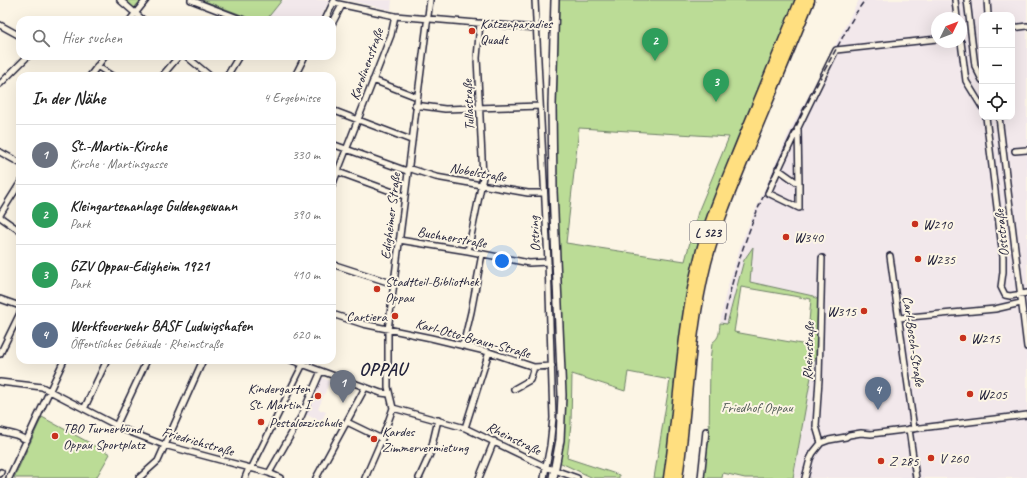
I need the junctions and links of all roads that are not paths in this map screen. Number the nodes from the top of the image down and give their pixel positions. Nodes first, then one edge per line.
1 (120, 0) edge
2 (146, 0) edge
3 (191, 0) edge
4 (430, 0) edge
5 (535, 0) edge
6 (556, 0) edge
7 (801, 0) edge
8 (810, 0) edge
9 (954, 0) edge
10 (967, 0) edge
11 (987, 0) edge
12 (334, 2) edge
13 (342, 5) junction
14 (956, 12) edge
15 (988, 12) edge
16 (135, 13) junction
17 (133, 16) edge
18 (138, 16) edge
19 (233, 16) edge
20 (327, 16) edge
21 (336, 16) edge
22 (395, 16) junction
23 (427, 19) junction
24 (480, 23) junction
25 (0, 25) edge
26 (1027, 26) edge
27 (536, 28) junction
28 (1015, 28) edge
29 (16, 34) edge
30 (931, 40) edge
31 (962, 48) edge
32 (24, 60) edge
33 (102, 60) edge
34 (176, 60) edge
35 (191, 60) edge
36 (237, 60) edge
37 (303, 60) edge
38 (97, 66) junction
39 (93, 72) edge
40 (106, 72) edge
41 (165, 72) edge
42 (205, 72) edge
43 (229, 72) edge
44 (297, 72) edge
45 (979, 73) edge
46 (373, 80) junction
47 (0, 84) edge
48 (417, 96) junction
49 (979, 102) edge
50 (416, 105) junction
51 (540, 106) junction
52 (480, 109) junction
53 (336, 112) edge
54 (358, 120) junction
55 (986, 120) edge
56 (999, 120) edge
57 (798, 126) junction
58 (411, 140) junction
59 (336, 145) edge
60 (347, 149) junction
61 (1027, 150) edge
62 (1015, 151) dead end
63 (0, 152) edge
64 (16, 161) edge
65 (778, 169) junction
66 (407, 170) junction
67 (338, 172) junction
68 (336, 177) edge
69 (799, 184) junction
70 (481, 185) junction
71 (16, 190) edge
72 (544, 193) junction
73 (404, 196) junction
74 (0, 216) edge
75 (16, 228) edge
76 (399, 240) junction
77 (468, 251) junction
78 (482, 254) junction
79 (890, 256) dead end
80 (822, 258) dead end
81 (548, 262) junction
82 (336, 265) edge
83 (394, 284) junction
84 (1025, 295) edge
85 (0, 299) edge
86 (1021, 303) junction
87 (16, 305) edge
88 (336, 315) edge
89 (899, 318) junction
90 (16, 321) edge
91 (388, 330) junction
92 (463, 346) junction
93 (1027, 347) edge
94 (489, 352) junction
95 (0, 354) edge
96 (62, 364) edge
97 (105, 364) edge
98 (145, 364) edge
99 (201, 364) edge
100 (304, 364) edge
101 (309, 364) edge
102 (534, 366) junction
103 (552, 366) junction
104 (321, 371) junction
105 (0, 382) edge
106 (365, 388) junction
107 (514, 389) dead end
108 (50, 391) junction
109 (389, 394) junction
110 (393, 408) junction
111 (84, 409) junction
112 (1027, 415) edge
113 (438, 420) junction
114 (347, 422) junction
115 (116, 426) junction
116 (465, 428) junction
117 (911, 429) junction
118 (0, 431) edge
119 (706, 431) dead end
120 (382, 439) junction
121 (27, 440) junction
122 (494, 441) junction
123 (822, 443) junction
124 (164, 445) junction
125 (546, 467) junction
126 (250, 469) junction
127 (555, 470) junction
128 (269, 473) junction
129 (9, 478) edge
130 (139, 478) edge
131 (245, 478) edge
132 (280, 478) edge
133 (316, 478) edge
134 (365, 478) edge
135 (419, 478) edge
136 (479, 478) edge
137 (544, 478) edge
138 (553, 478) edge
139 (577, 478) edge
140 (669, 478) edge
141 (677, 478) edge
142 (700, 478) edge
143 (805, 478) edge
144 (916, 478) edge

1 - 16 street
2 - 16 street
3 - 19 street
4 - 23 street, Edigheimer Straße
5 - 27 street, Ostring
6 - 127 street
7 - 140 highway, L 523
8 - 141 highway, L 523
9 - 14 street
10 - 45 street
11 - 15 street
12 - 13 street
12 - 20 street
13 - 21 street
13 - 22 street
16 - 17 street
16 - 18 street
22 - 23 street
22 - 46 street, Karolinenstraße
23 - 24 street
23 - 48 street, Edigheimer Straße
24 - 27 street
24 - 52 street, Tullastraße
25 - 29 street
26 - 28 street
27 - 51 street, Ostring
30 - 57 street
31 - 49 street
32 - 47 street
33 - 38 street
34 - 41 street
35 - 42 street
36 - 43 street
37 - 44 street
38 - 39 street
38 - 40 street
46 - 48 street
46 - 54 street, Karolinenstraße
48 - 50 street, Edigheimer Straße
50 - 52 street
50 - 58 street, Edigheimer Straße
51 - 52 street
51 - 72 street, Ostring
52 - 70 street, Tullastraße
53 - 54 street
54 - 58 street
54 - 60 street, Karolinenstraße
55 - 84 street
56 - 84 street, Oststraße
57 - 65 street
57 - 69 street
58 - 66 street, Edigheimer Straße
59 - 60 street, Nobelstraße
60 - 66 street, Nobelstraße
60 - 67 street, Karolinenstraße
61 - 62 street
63 - 64 street
65 - 69 street
65 - 69 street
66 - 70 street, Nobelstraße
66 - 73 street, Edigheimer Straße
67 - 68 street, Karolinenstraße
67 - 73 street
70 - 72 street, Nobelstraße
70 - 77 street, Tullastraße
71 - 74 street
72 - 81 street, Ostring
73 - 76 street, Edigheimer Straße
74 - 75 street
76 - 77 street, Buchnerstraße
76 - 83 street, Edigheimer Straße
77 - 78 street, Buchnerstraße
78 - 81 street, Buchnerstraße
78 - 92 street
79 - 89 street, Carl-Bosch-Straße
80 - 123 street, Rheinstraße
81 - 103 street, Ostring
82 - 83 street
83 - 91 street, Edigheimer Straße
84 - 86 street, Oststraße
85 - 87 street
86 - 89 street
86 - 93 street, Oststraße
88 - 91 street, Karl-Otto-Braun-Straße
89 - 117 street, Carl-Bosch-Straße
90 - 95 street
91 - 92 street, Karl-Otto-Braun-Straße
91 - 109 street, Edigheimer Straße
92 - 94 street, Karl-Otto-Braun-Straße
94 - 102 street, Karl-Otto-Braun-Straße
94 - 116 street
96 - 108 street
97 - 111 street
98 - 115 street
99 - 124 street
100 - 126 street
101 - 104 street
102 - 103 street, Karl-Otto-Braun-Straße
102 - 107 street
103 - 125 street, Ostring
104 - 106 street
104 - 128 street
105 - 108 street, Friedrichstraße
106 - 109 street
106 - 114 street
108 - 111 street, Friedrichstraße
108 - 121 street
109 - 110 street, Edigheimer Straße
110 - 113 street, Rheinstraße
110 - 120 street
111 - 115 street, Friedrichstraße
112 - 117 street
113 - 116 street, Rheinstraße
113 - 135 street
114 - 120 street
114 - 133 street
115 - 124 street, Friedrichstraße
116 - 122 street, Rheinstraße
117 - 123 street
117 - 144 street, Carl-Bosch-Straße
118 - 121 street
119 - 142 street
120 - 134 street
121 - 129 street
122 - 125 street, Rheinstraße
122 - 136 street
123 - 143 street
124 - 126 street, Friedrichstraße
124 - 130 street
125 - 127 street, Rheinstraße
125 - 137 street, Ostring
126 - 128 street, Friedrichstraße
126 - 131 street
127 - 138 street
127 - 139 street, Rheinstraße
128 - 132 street, Friedrichstraße

